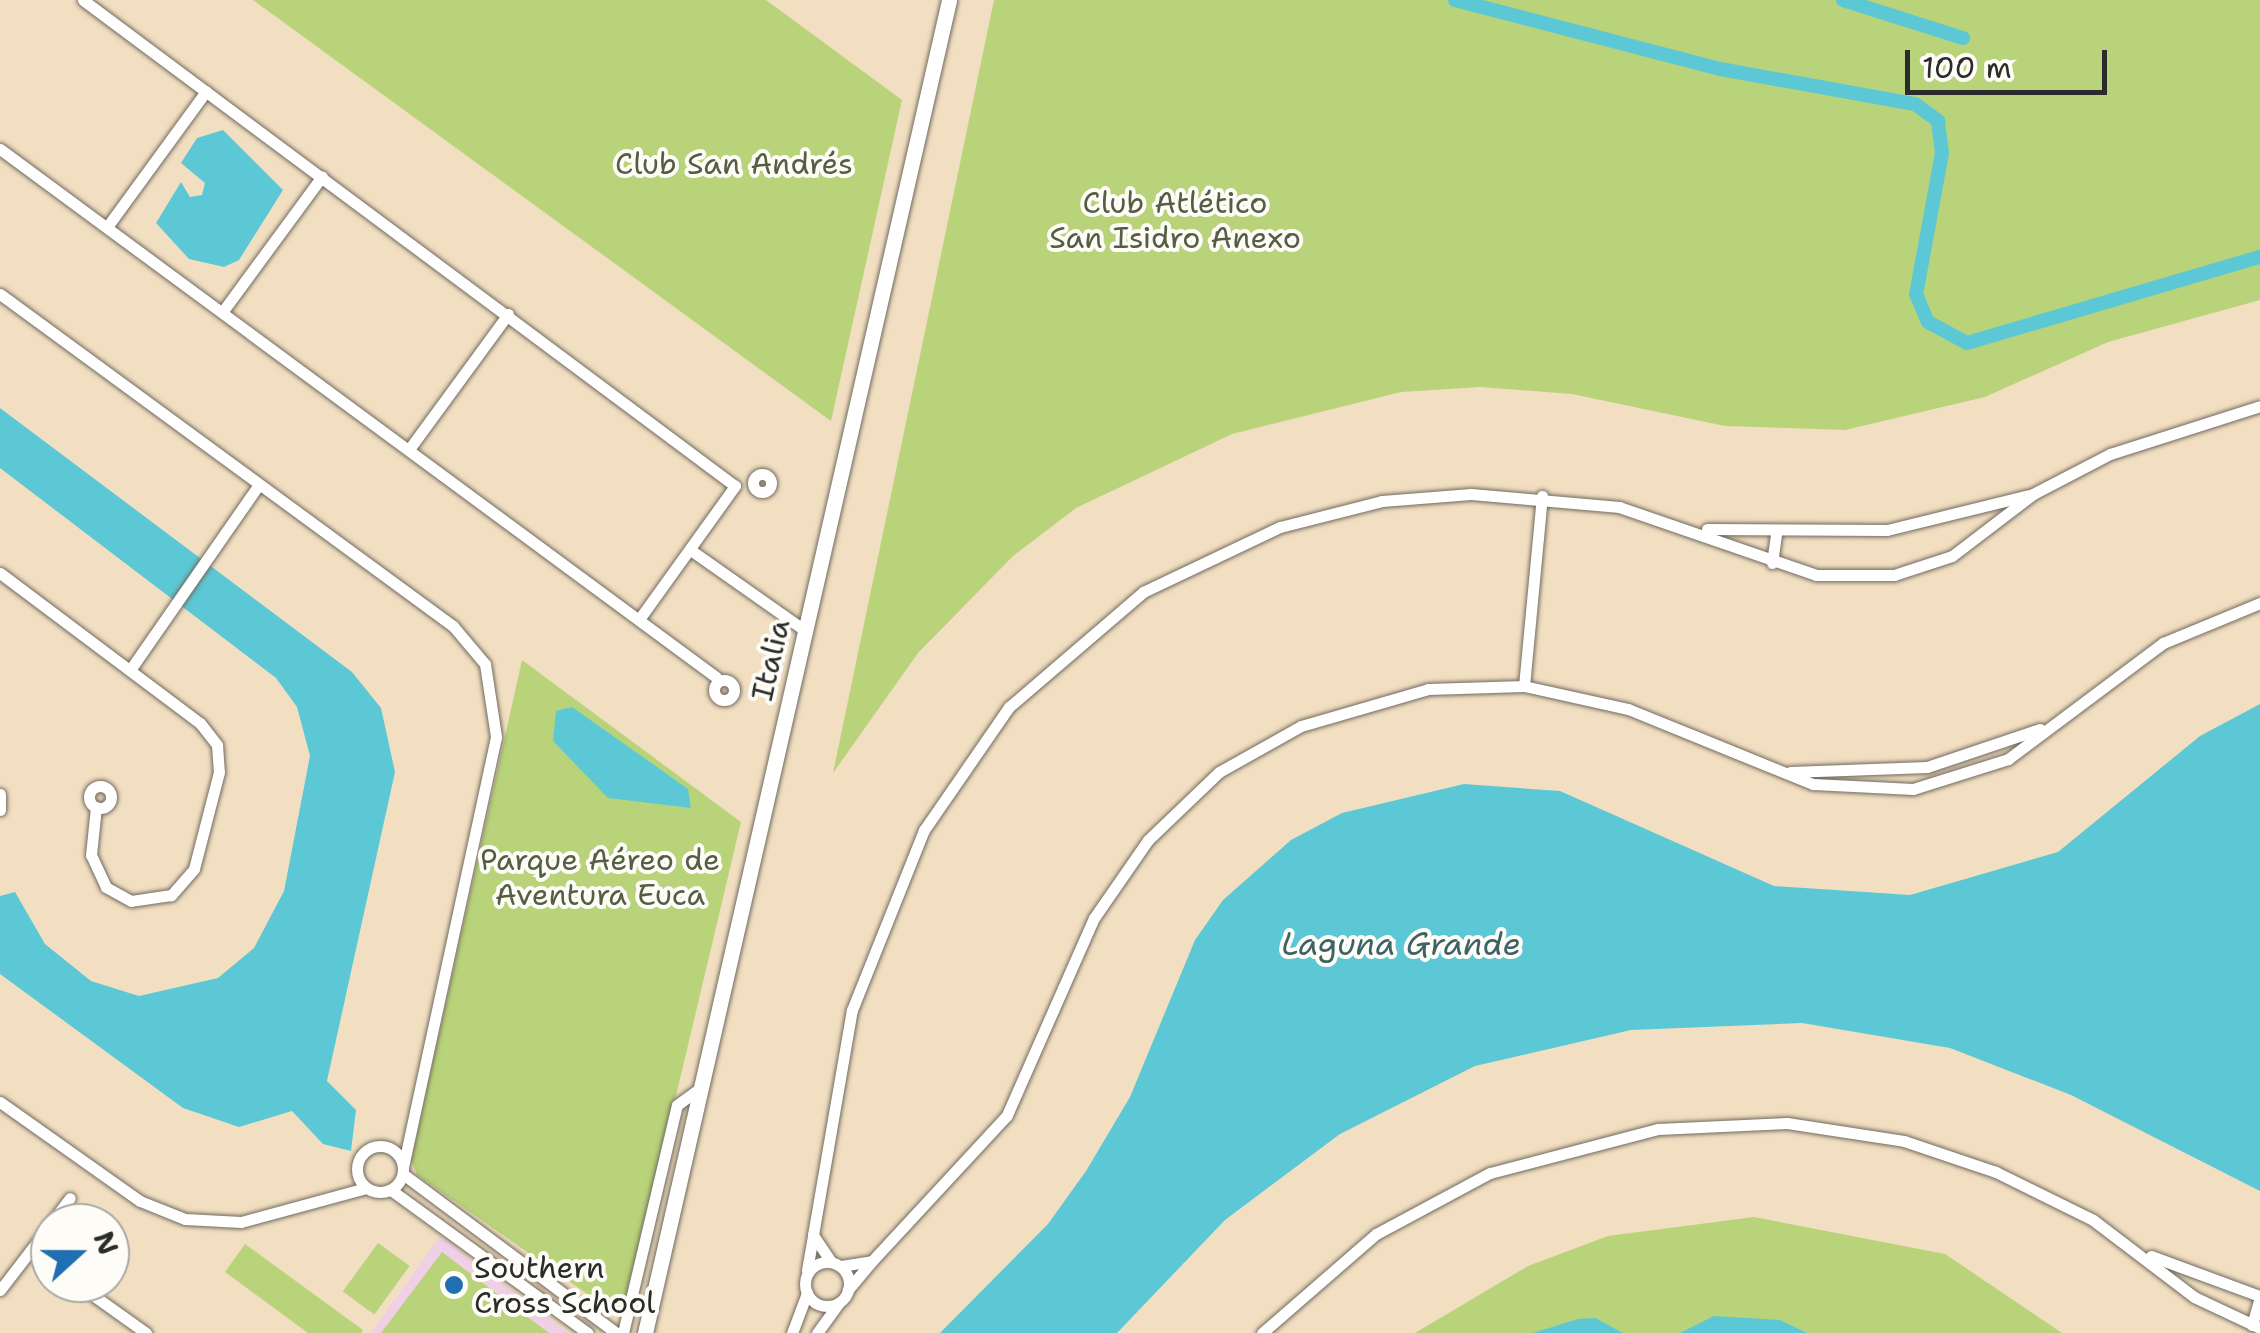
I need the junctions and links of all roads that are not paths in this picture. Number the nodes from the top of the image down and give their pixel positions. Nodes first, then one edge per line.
1 (83, 0) edge
2 (950, 0) edge
3 (206, 91) junction
4 (0, 149) edge
5 (322, 176) junction
6 (107, 227) junction
7 (0, 294) edge
8 (223, 312) junction
9 (508, 314) junction
10 (2260, 406) edge
11 (410, 448) junction
12 (749, 485) dead end
13 (258, 486) junction
14 (735, 486) junction
15 (2033, 494) junction
16 (1542, 496) junction
17 (1966, 512) junction
18 (1700, 528) junction
19 (1776, 534) junction
20 (1978, 539) junction
21 (692, 551) junction
22 (1772, 563) junction
23 (0, 573) edge
24 (2260, 604) edge
25 (640, 618) junction
26 (806, 631) junction
27 (130, 670) junction
28 (716, 677) dead end
29 (1524, 686) junction
30 (2048, 725) junction
31 (1777, 771) junction
32 (0, 794) edge
33 (96, 807) dead end
34 (0, 810) edge
35 (702, 1087) junction
36 (0, 1102) edge
37 (412, 1119) junction
38 (384, 1146) junction
39 (357, 1164) junction
40 (403, 1170) junction
41 (366, 1188) junction
42 (391, 1190) junction
43 (322, 1195) junction
44 (70, 1198) dead end
45 (66, 1203) edge
46 (486, 1234) junction
47 (813, 1234) junction
48 (473, 1249) junction
49 (30, 1251) edge
50 (2142, 1252) junction
51 (872, 1261) junction
52 (835, 1264) junction
53 (806, 1276) junction
54 (0, 1290) edge
55 (848, 1290) junction
56 (807, 1293) junction
57 (2260, 1297) edge
58 (839, 1302) junction
59 (104, 1303) edge
60 (2256, 1326) edge
61 (146, 1333) edge
62 (588, 1333) edge
63 (620, 1333) edge
64 (645, 1333) edge
65 (792, 1333) edge
66 (818, 1333) edge
67 (1262, 1333) edge

1 - 3 street
2 - 26 street, Italia
3 - 5 street
3 - 6 street
4 - 6 street
5 - 8 street
5 - 9 street
6 - 8 street
7 - 13 street
8 - 11 street
9 - 11 street
9 - 14 street
10 - 15 street
11 - 25 street
12 - 14 street
13 - 27 street
13 - 37 street
14 - 21 street
15 - 17 street
15 - 20 street
16 - 18 street
16 - 29 street
16 - 47 street
17 - 19 street
17 - 20 street
18 - 19 street
18 - 22 street
19 - 22 street
20 - 22 street
21 - 25 street
21 - 26 street
23 - 27 street
24 - 30 street
25 - 28 street
26 - 35 street, Italia
27 - 33 street
29 - 31 street
29 - 51 street
30 - 31 street
30 - 31 street
32 - 34 street
35 - 63 street
35 - 64 street, Italia
36 - 43 street
37 - 38 street
37 - 40 street
38 - 39 street
38 - 40 street
39 - 41 street
39 - 43 street
40 - 42 street
40 - 46 street
41 - 42 street
41 - 43 street
42 - 48 street
44 - 45 street
46 - 48 street
46 - 63 street
47 - 52 street
47 - 53 street
48 - 62 street
49 - 54 street
50 - 57 street
50 - 60 street
50 - 67 street
51 - 52 street
51 - 55 street
52 - 53 street
52 - 55 street
53 - 56 street
55 - 58 street
56 - 58 street
56 - 65 street
57 - 60 street
58 - 66 street
59 - 61 street

